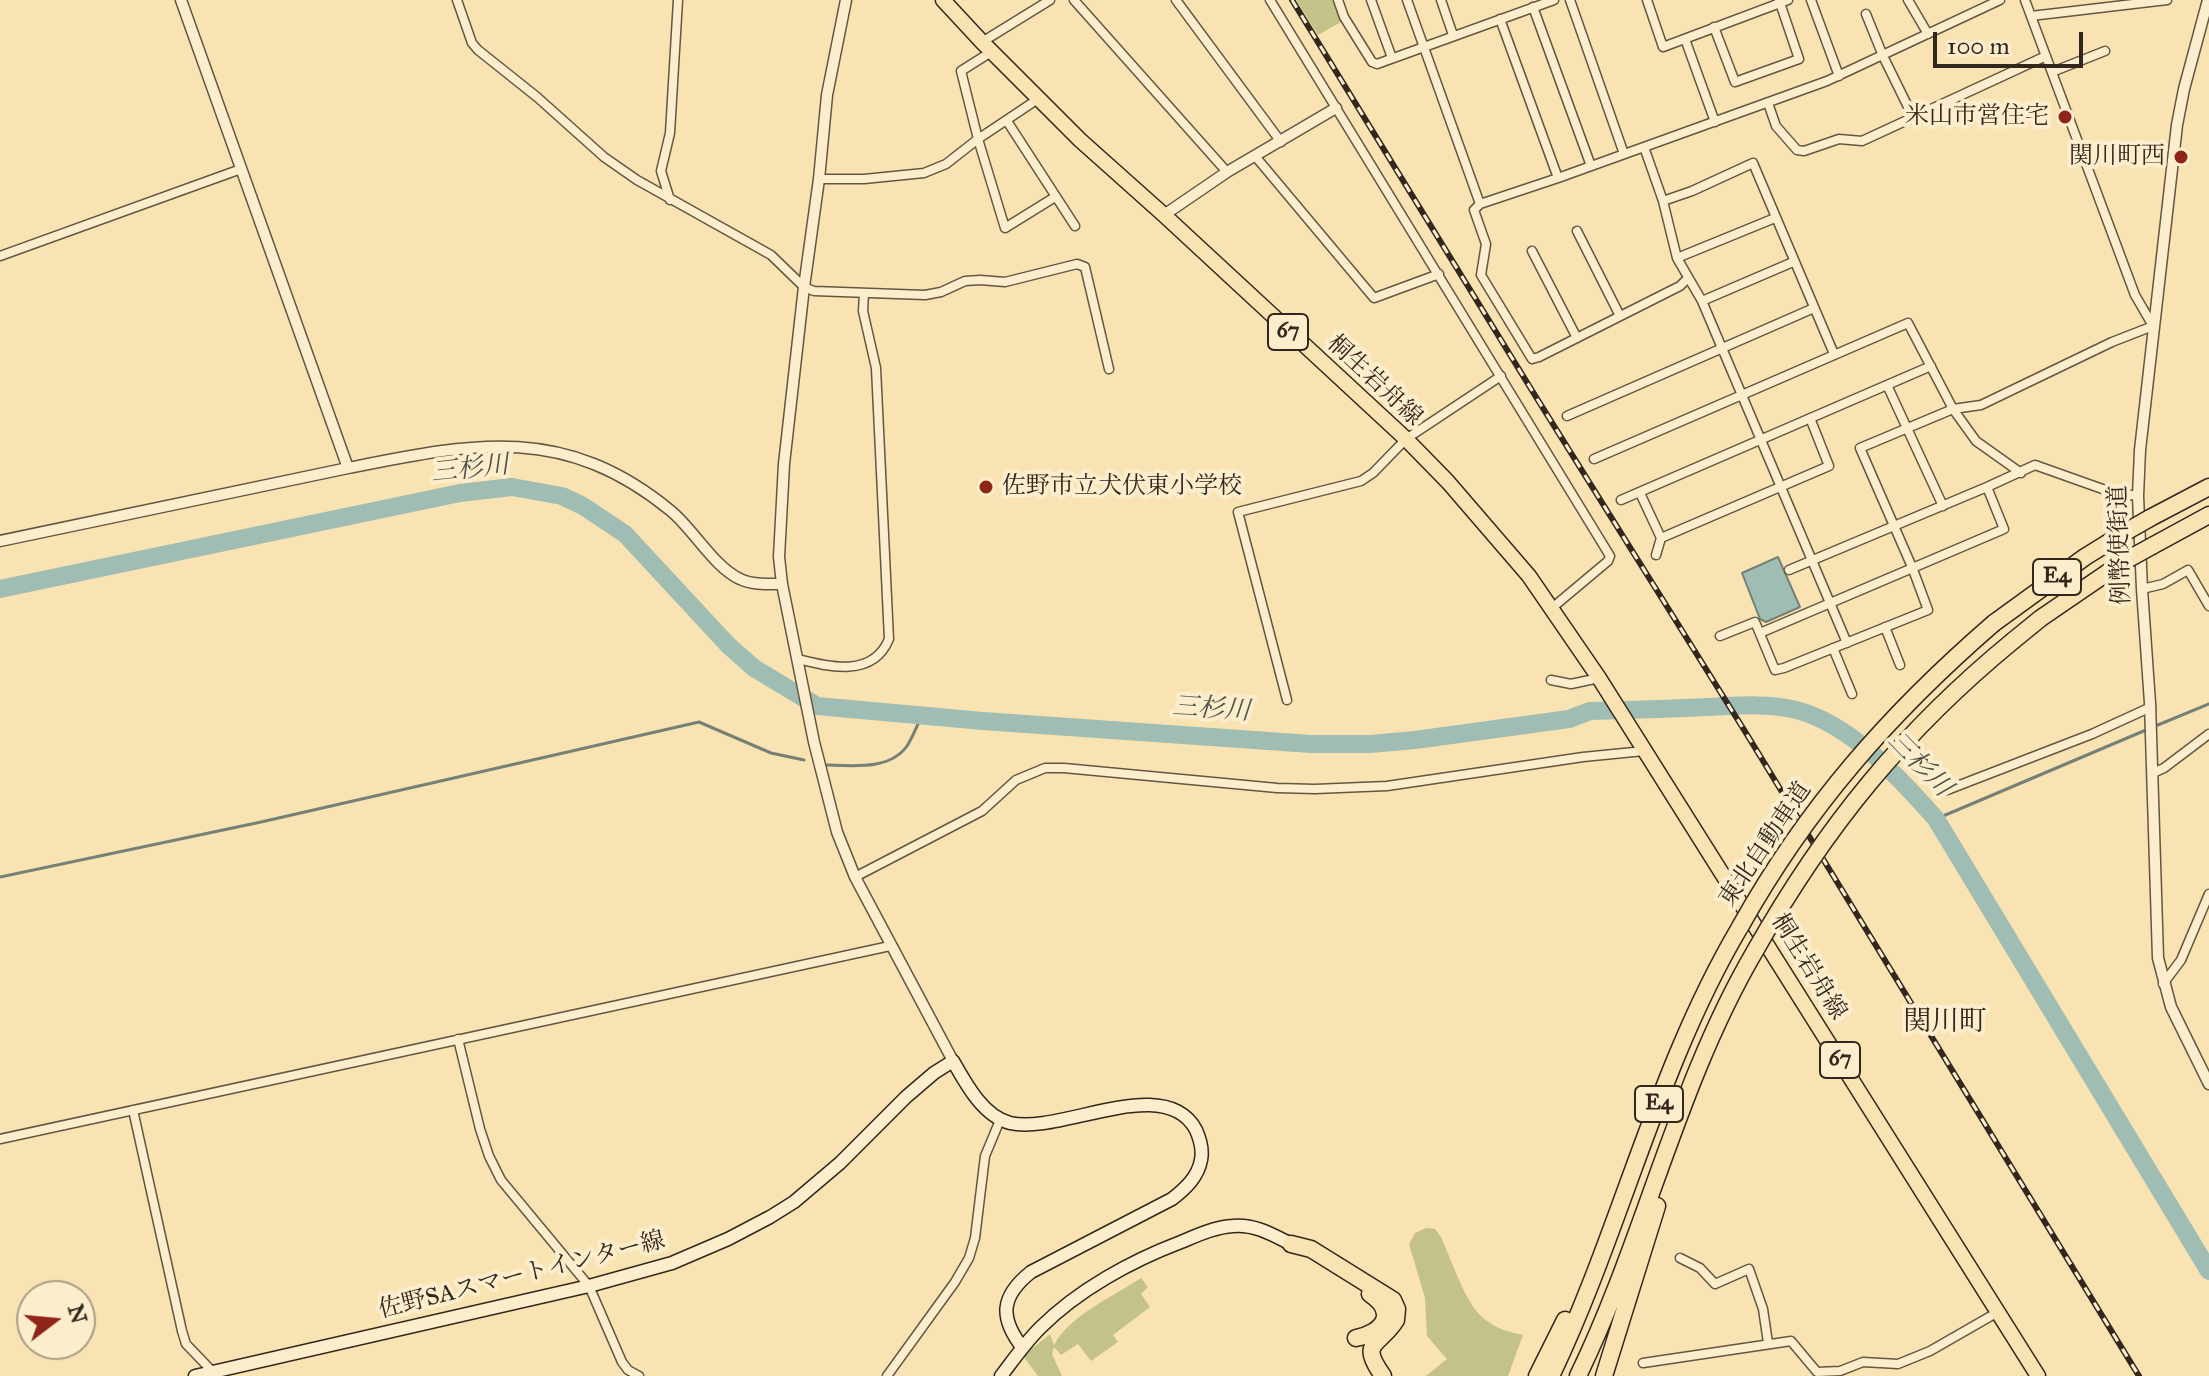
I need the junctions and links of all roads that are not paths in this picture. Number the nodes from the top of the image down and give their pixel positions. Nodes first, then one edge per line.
1 (181, 0) edge
2 (457, 0) edge
3 (678, 0) edge
4 (846, 0) edge
5 (943, 0) edge
6 (1050, 0) edge
7 (1074, 0) edge
8 (1176, 0) edge
9 (1270, 0) edge
10 (1338, 0) edge
11 (1371, 0) edge
12 (1407, 0) edge
13 (1441, 0) edge
14 (1554, 0) edge
15 (1570, 0) edge
16 (1647, 0) edge
17 (1811, 0) edge
18 (1908, 0) edge
19 (2000, 0) edge
20 (2025, 0) edge
21 (2167, 0) edge
22 (2208, 0) edge
23 (1782, 1) edge
24 (1533, 7) junction
25 (1866, 14) dead end
26 (2031, 16) junction
27 (1500, 19) junction
28 (1714, 27) junction
29 (1928, 34) junction
30 (1453, 35) junction
31 (1685, 39) junction
32 (1424, 46) junction
33 (986, 47) junction
34 (2105, 51) dead end
35 (1883, 56) junction
36 (2046, 56) junction
37 (1392, 58) junction
38 (2052, 72) junction
39 (1839, 76) junction
40 (1038, 99) junction
41 (1768, 103) junction
42 (1336, 108) junction
43 (1913, 117) junction
44 (1007, 121) junction
45 (1715, 122) junction
46 (978, 139) junction
47 (1281, 142) junction
48 (1644, 147) junction
49 (1624, 154) junction
50 (1255, 156) junction
51 (1591, 166) junction
52 (241, 169) junction
53 (1227, 172) junction
54 (1558, 178) junction
55 (819, 179) junction
56 (1055, 197) junction
57 (670, 201) junction
58 (1663, 201) junction
59 (1480, 204) junction
60 (1164, 215) junction
61 (1775, 218) junction
62 (1075, 226) dead end
63 (1577, 231) dead end
64 (1532, 251) dead end
65 (0, 256) edge
66 (1677, 258) junction
67 (1793, 262) junction
68 (1439, 274) junction
69 (1688, 278) junction
70 (804, 287) junction
71 (864, 293) junction
72 (1702, 301) junction
73 (1814, 308) junction
74 (1620, 316) junction
75 (2153, 326) junction
76 (1577, 338) junction
77 (1722, 348) junction
78 (1834, 354) junction
79 (1931, 366) junction
80 (1109, 369) dead end
81 (1501, 376) junction
82 (1887, 385) junction
83 (1742, 395) junction
84 (1953, 409) junction
85 (1567, 416) dead end
86 (1810, 418) junction
87 (1907, 429) junction
88 (1406, 439) junction
89 (1761, 439) junction
90 (1594, 459) dead end
91 (348, 468) junction
92 (2021, 473) junction
93 (1781, 487) junction
94 (1987, 487) junction
95 (2209, 487) edge
96 (1640, 493) junction
97 (2138, 496) junction
98 (1621, 500) dead end
99 (1943, 506) junction
100 (2209, 515) edge
101 (1894, 525) junction
102 (1661, 538) junction
103 (0, 541) edge
104 (1656, 555) dead end
105 (1813, 560) junction
106 (1912, 567) junction
107 (1789, 570) dead end
108 (782, 584) junction
109 (2142, 589) junction
110 (1830, 602) junction
111 (2209, 606) edge
112 (1552, 608) junction
113 (1885, 627) junction
114 (1760, 633) junction
115 (1720, 636) dead end
116 (1847, 643) junction
117 (1833, 648) junction
118 (798, 659) junction
119 (1900, 665) dead end
120 (1551, 680) dead end
121 (1602, 683) junction
122 (1852, 694) dead end
123 (1287, 700) dead end
124 (2151, 710) junction
125 (2209, 734) edge
126 (1643, 748) junction
127 (2153, 773) junction
128 (1947, 790) dead end
129 (855, 877) junction
130 (2209, 894) edge
131 (890, 946) junction
132 (2163, 984) junction
133 (458, 1039) junction
134 (953, 1061) junction
135 (2209, 1084) edge
136 (1682, 1108) junction
137 (133, 1110) junction
138 (1000, 1120) junction
139 (0, 1139) edge
140 (1291, 1244) junction
141 (1680, 1258) dead end
142 (589, 1286) junction
143 (1591, 1287) junction
144 (1998, 1312) junction
145 (1356, 1338) dead end
146 (1768, 1343) junction
147 (1022, 1347) junction
148 (1643, 1363) dead end
149 (214, 1374) edge
150 (195, 1376) edge
151 (639, 1376) edge
152 (887, 1376) edge
153 (1001, 1376) edge
154 (1383, 1376) edge
155 (1537, 1376) edge
156 (1551, 1376) edge
157 (1578, 1376) edge
158 (1604, 1376) edge
159 (2038, 1376) edge

1 - 52 street
2 - 57 street
3 - 57 street
4 - 55 street
5 - 33 main road, 桐生岩舟線 / 67
6 - 33 street
7 - 53 street
8 - 47 street
9 - 42 street
10 - 37 street
11 - 37 street
12 - 32 street
13 - 30 street
14 - 24 street
15 - 49 street
16 - 31 street
17 - 39 street
18 - 29 street
19 - 29 street
20 - 26 street
21 - 26 street
22 - 75 street, 例幣使街道
23 - 28 street
23 - 28 street
24 - 27 street
24 - 51 street
25 - 35 street
26 - 36 street
27 - 30 street
27 - 54 street
28 - 31 street
29 - 35 street
30 - 32 street
31 - 45 street
32 - 37 street
32 - 59 street
33 - 40 main road, 桐生岩舟線 / 67
33 - 46 street
34 - 38 street
35 - 39 street
35 - 43 street
36 - 38 street
36 - 43 street
38 - 75 street
39 - 41 street
40 - 44 street
40 - 60 main road, 桐生岩舟線 / 67
41 - 43 street
41 - 45 street
42 - 47 street
42 - 68 street
44 - 46 street
44 - 56 street
45 - 48 street
46 - 55 street
46 - 56 street
47 - 50 street
48 - 49 street
48 - 58 street
49 - 51 street
50 - 53 street
50 - 68 street
51 - 54 street
52 - 65 street
52 - 91 street
53 - 60 street
54 - 59 street
55 - 70 street
56 - 62 street
57 - 70 street
58 - 61 street
58 - 66 street
59 - 76 street
60 - 88 main road, 桐生岩舟線 / 67
61 - 66 street
61 - 67 street
63 - 74 street
64 - 76 street
66 - 69 street
67 - 72 street
67 - 73 street
68 - 81 street
69 - 72 street
69 - 74 street
70 - 71 street
70 - 108 street
71 - 80 street
71 - 118 street
72 - 77 street
73 - 77 street
73 - 78 street
74 - 76 street
75 - 84 street
75 - 97 street, 例幣使街道
77 - 83 street
77 - 85 street
78 - 79 street
78 - 83 street
79 - 82 street
79 - 84 street
81 - 88 street
81 - 112 street
82 - 86 street
82 - 87 street
83 - 89 street
83 - 90 street
84 - 87 street
84 - 92 street
86 - 89 street
86 - 93 street
87 - 99 street
87 - 101 street
88 - 112 main road, 桐生岩舟線 / 67
88 - 123 street
89 - 93 street
89 - 96 street
91 - 103 street
91 - 108 street
92 - 94 street
92 - 97 street
93 - 102 street
93 - 105 street
94 - 99 street
94 - 106 street
95 - 143 highway, 東北自動車道 / E4, bridge
96 - 98 street
96 - 102 street
97 - 109 street, 例幣使街道
99 - 101 street
100 - 136 highway, 東北自動車道 / E4, bridge
101 - 105 street
101 - 106 street
102 - 104 street
105 - 107 street
105 - 110 street
106 - 110 street
106 - 113 street
108 - 118 street
109 - 111 street
109 - 124 street, 例幣使街道
110 - 114 street
110 - 116 street
112 - 121 main road, 桐生岩舟線 / 67
113 - 116 street
113 - 119 street
114 - 115 street
114 - 117 street
116 - 117 street
117 - 122 street
118 - 129 street
120 - 121 street
121 - 126 main road, 67
124 - 127 street, 例幣使街道
124 - 128 street
125 - 127 street
126 - 129 street
126 - 144 main road, 桐生岩舟線 / 67
127 - 132 street, 例幣使街道
129 - 131 street
130 - 132 street
131 - 133 street
131 - 134 street
132 - 135 street, 例幣使街道
133 - 137 street
133 - 142 street
134 - 138 main road
134 - 142 main road, 佐野SAスマートインター線
136 - 157 highway, 東北自動車道 / E4
136 - 158 highway
137 - 139 street
137 - 149 street
138 - 147 main road
138 - 152 street
140 - 145 highway
140 - 147 main road
140 - 154 highway
141 - 146 street
142 - 149 main road, 佐野SAスマートインター線
142 - 151 street
143 - 155 highway
143 - 156 highway, 東北自動車道 / E4
144 - 146 street
144 - 159 main road, 桐生岩舟線 / 67
146 - 148 street
147 - 153 main road
149 - 150 main road, 佐野SAスマートインター線

